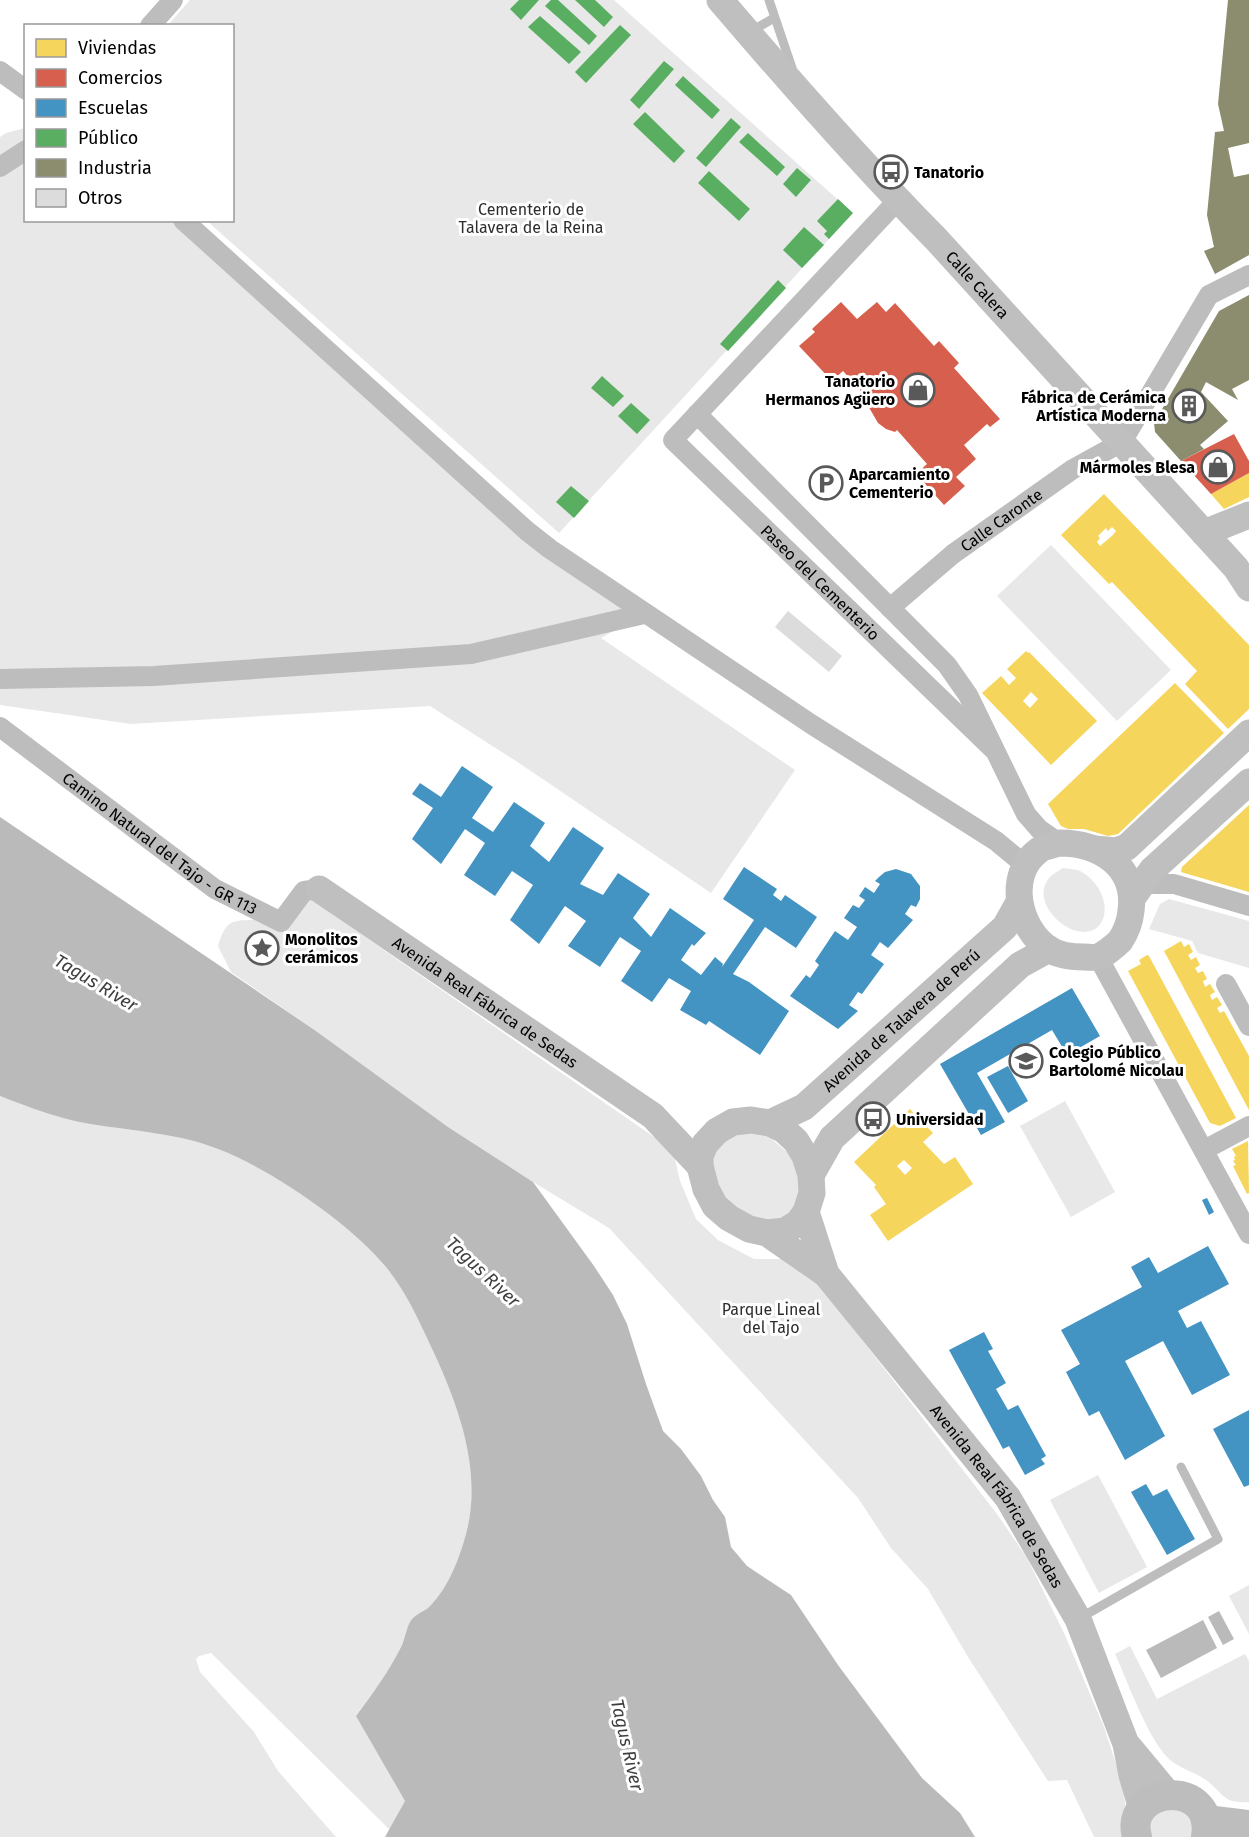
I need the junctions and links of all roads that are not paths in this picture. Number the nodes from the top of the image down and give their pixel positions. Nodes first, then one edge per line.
1 (173, 0) edge
2 (720, 0) edge
3 (769, 0) edge
4 (774, 18) junction
5 (152, 24) edge
6 (748, 33) junction
7 (0, 71) edge
8 (24, 89) edge
9 (803, 96) junction
10 (24, 151) edge
11 (0, 167) edge
12 (898, 200) junction
13 (185, 222) edge
14 (1249, 275) edge
15 (698, 414) junction
16 (1122, 442) junction
17 (1249, 515) edge
18 (1204, 533) junction
19 (1245, 578) edge
20 (890, 608) junction
21 (644, 614) junction
22 (1, 679) edge
23 (0, 727) edge
24 (1249, 733) edge
25 (993, 749) junction
26 (1249, 782) edge
27 (1059, 843) junction
28 (1095, 849) junction
29 (1024, 865) junction
30 (319, 889) joint
31 (1137, 891) junction
32 (1019, 902) junction
33 (1249, 906) edge
34 (1049, 949) junction
35 (1098, 957) junction
36 (1226, 984) dead end
37 (1249, 1026) edge
38 (653, 1116) junction
39 (770, 1123) junction
40 (1249, 1126) edge
41 (717, 1131) junction
42 (1204, 1150) junction
43 (700, 1166) junction
44 (811, 1175) junction
45 (806, 1212) junction
46 (767, 1233) junction
47 (1249, 1234) edge
48 (826, 1274) junction
49 (1181, 1467) dead end
50 (1077, 1619) junction
51 (1126, 1744) junction
52 (1168, 1794) junction
53 (1139, 1823) edge
54 (1249, 1825) edge
55 (1249, 1830) edge
56 (1211, 1831) edge

1 - 5 street
2 - 6 street, Calle Calera
3 - 4 lane
4 - 6 lane
4 - 9 lane
6 - 9 street, Calle Calera
7 - 8 street
9 - 12 street, Calle Calera
10 - 11 street
12 - 15 street, Paseo del Cementerio
12 - 16 street, Calle Calera
13 - 21 street
14 - 16 street
15 - 20 street, Paseo del Cementerio
15 - 25 street, Paseo del Cementerio
16 - 18 street, Calle Calera
16 - 20 street, Calle Caronte
17 - 18 street
18 - 19 street, Calle Calera
20 - 25 street, Paseo del Cementerio
21 - 22 street
21 - 29 street
23 - 30 street, Camino Natural del Tajo - GR 113
24 - 28 street
25 - 27 street, Paseo del Cementerio
26 - 31 street
27 - 28 street
27 - 29 street
28 - 31 street
29 - 32 street
30 - 38 street, Avenida Real Fábrica de Sedas
31 - 33 street
31 - 35 street
32 - 34 street
32 - 39 street, Avenida de Talavera de Perú
34 - 35 street
34 - 44 street
35 - 42 street
36 - 37 street
38 - 41 street, Avenida Real Fábrica de Sedas
38 - 43 street, Avenida Real Fábrica de Sedas
39 - 41 street
39 - 44 street, Avenida Real Fábrica de Sedas
40 - 42 street
41 - 43 street
42 - 47 street
43 - 46 street, Avenida Real Fábrica de Sedas
44 - 45 street, Avenida Real Fábrica de Sedas
45 - 46 street
45 - 48 street, Avenida Real Fábrica de Sedas
46 - 48 street, Avenida Real Fábrica de Sedas
48 - 50 street, Avenida Real Fábrica de Sedas
49 - 50 lane
50 - 51 street, Avenida Real Fábrica de Sedas
51 - 52 street, Avenida Real Fábrica de Sedas
51 - 53 street, Avenida Real Fábrica de Sedas
52 - 53 main road
52 - 56 main road
54 - 56 main road
55 - 56 main road

